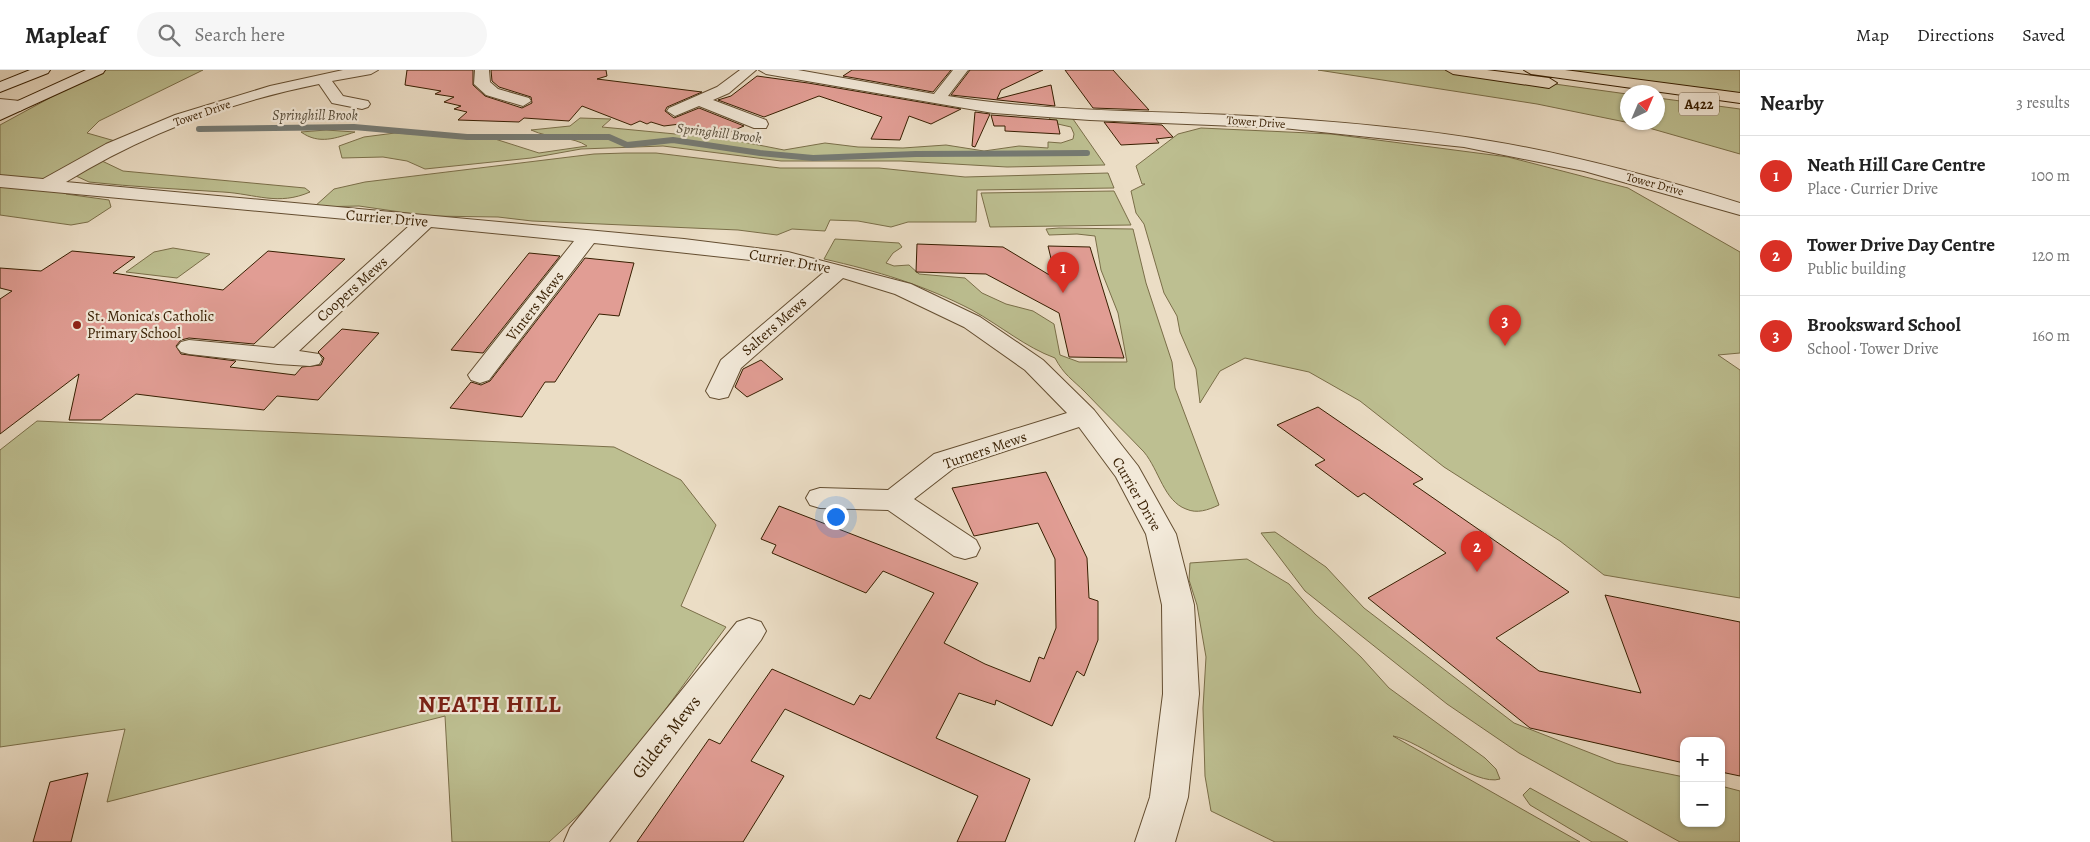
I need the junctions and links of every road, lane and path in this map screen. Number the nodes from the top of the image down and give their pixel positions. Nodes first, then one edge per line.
1 (43, 70) edge
2 (98, 70) edge
3 (371, 70) edge
4 (482, 70) edge
5 (749, 70) edge
6 (766, 70) edge
7 (962, 70) edge
8 (1453, 70) edge
9 (1531, 70) edge
10 (828, 74) edge
11 (323, 79) junction
12 (0, 87) edge
13 (1620, 93) edge
14 (1740, 98) edge
15 (938, 99) junction
16 (1665, 99) edge
17 (523, 101) dead end
18 (700, 101) junction
19 (0, 104) edge
20 (362, 104) dead end
21 (20, 106) junction
22 (1740, 109) edge
23 (675, 111) dead end
24 (0, 115) edge
25 (760, 124) dead end
26 (0, 181) edge
27 (44, 186) junction
28 (1740, 210) edge
29 (426, 221) junction
30 (589, 236) junction
31 (839, 270) junction
32 (189, 347) dead end
33 (278, 357) junction
34 (310, 359) dead end
35 (480, 375) dead end
36 (719, 391) dead end
37 (1085, 416) junction
38 (820, 498) dead end
39 (894, 500) junction
40 (965, 548) dead end
41 (749, 631) dead end
42 (584, 842) edge
43 (1155, 842) edge

1 - 12 street
2 - 21 street
3 - 11 street, Tower Drive
4 - 17 street
5 - 18 street
6 - 10 street, Tower Drive
7 - 15 street
8 - 13 main road
9 - 14 main road, A422
10 - 15 street, Tower Drive
11 - 20 street
11 - 27 street, Tower Drive
15 - 28 street, Tower Drive
16 - 22 main road, A422
18 - 23 street
18 - 25 street
19 - 21 street
21 - 24 street
26 - 27 street, Currier Drive
27 - 29 street, Currier Drive
29 - 30 street, Currier Drive
29 - 33 street, Coopers Mews
30 - 31 street, Currier Drive
30 - 35 street, Vinters Mews
31 - 36 street, Salters Mews
31 - 37 street, Currier Drive
32 - 33 street
33 - 34 street
37 - 39 street, Turners Mews
37 - 43 street, Currier Drive
38 - 39 street
39 - 40 street
41 - 42 street, Gilders Mews

